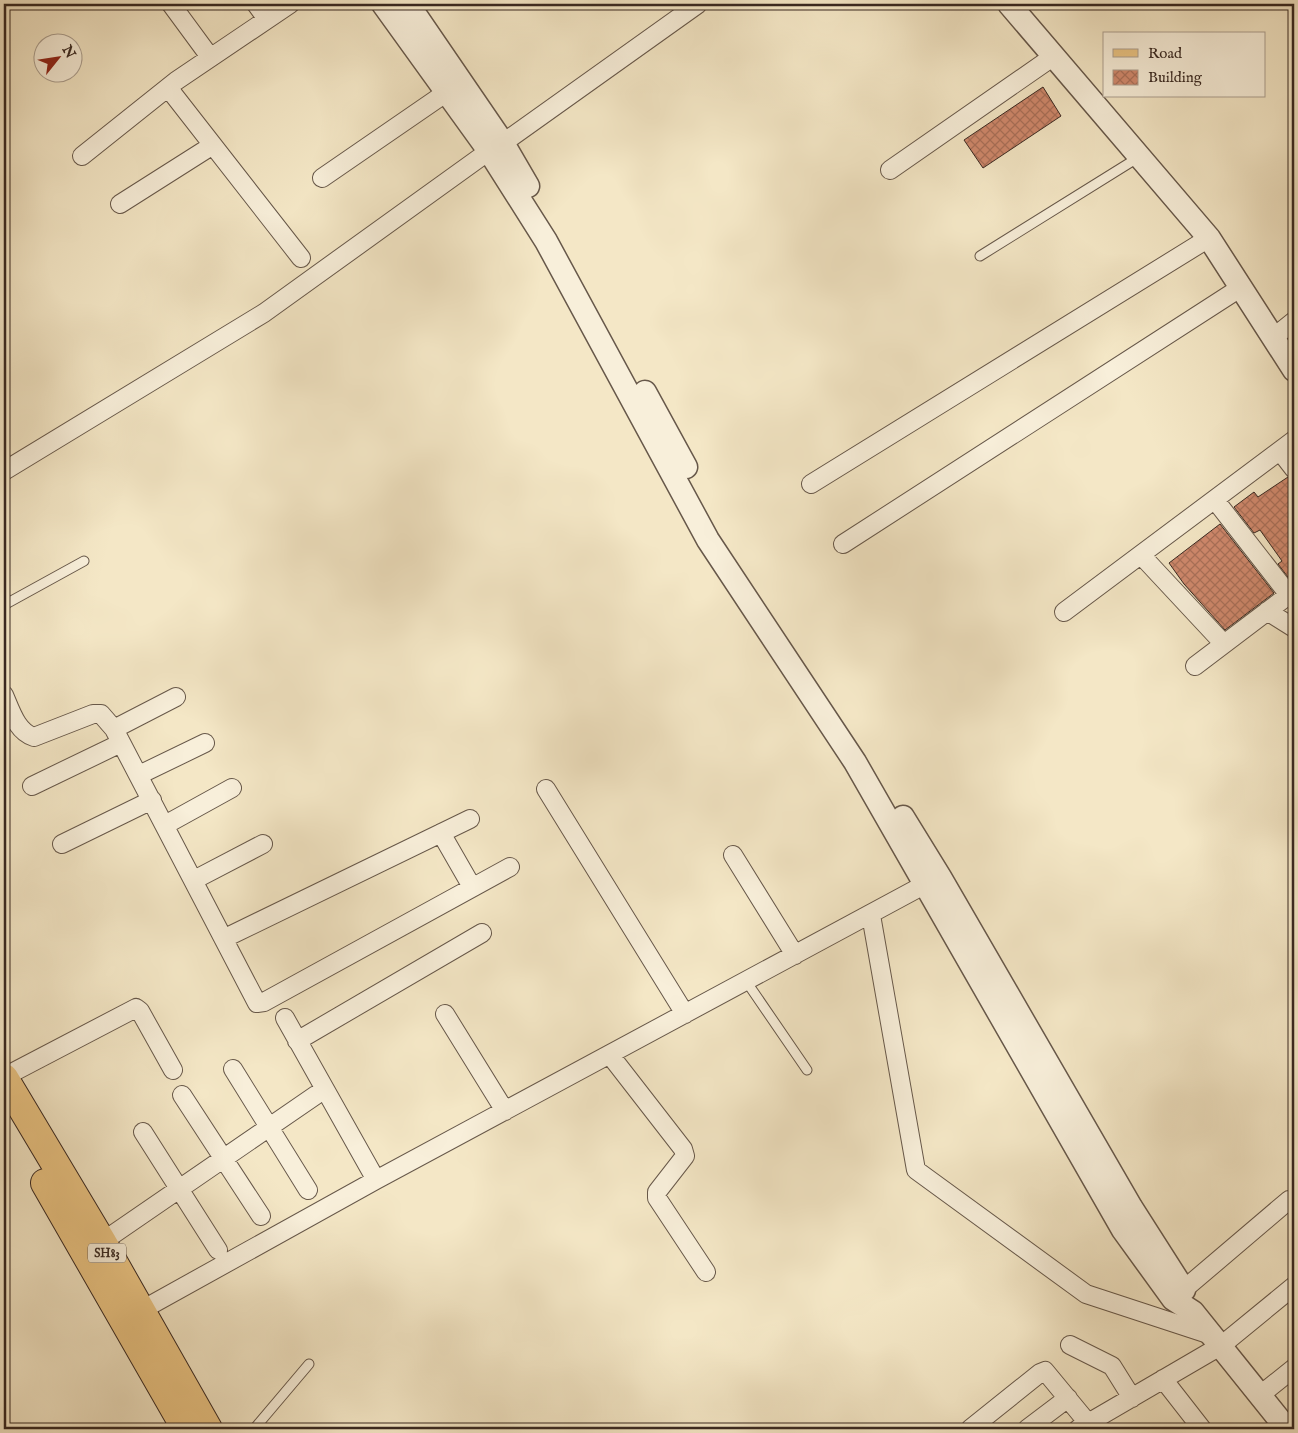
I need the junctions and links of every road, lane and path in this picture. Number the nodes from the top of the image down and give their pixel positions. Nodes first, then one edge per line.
1 (171, 4) edge
2 (256, 4) edge
3 (290, 4) edge
4 (383, 4) edge
5 (408, 4) edge
6 (698, 4) edge
7 (1009, 4) edge
8 (267, 19) junction
9 (1054, 56) junction
10 (210, 57) junction
11 (170, 86) junction
12 (447, 92) junction
13 (213, 145) junction
14 (496, 147) junction
15 (82, 156) dead end
16 (1139, 156) junction
17 (890, 170) dead end
18 (322, 178) dead end
19 (120, 204) dead end
20 (1209, 238) junction
21 (980, 256) dead end
22 (301, 258) dead end
23 (1240, 288) junction
24 (1294, 322) edge
25 (1273, 338) junction
26 (1294, 370) edge
27 (1294, 440) edge
28 (1280, 451) junction
29 (1294, 469) edge
30 (4, 471) edge
31 (811, 484) dead end
32 (1214, 500) junction
33 (843, 544) dead end
34 (1141, 555) junction
35 (84, 561) dead end
36 (1292, 593) edge
37 (4, 605) edge
38 (1268, 611) junction
39 (1064, 612) dead end
40 (1294, 628) edge
41 (1224, 644) junction
42 (1195, 666) dead end
43 (4, 695) edge
44 (176, 697) dead end
45 (118, 736) junction
46 (205, 743) dead end
47 (139, 776) junction
48 (32, 786) dead end
49 (232, 788) dead end
50 (546, 788) dead end
51 (152, 800) junction
52 (470, 819) dead end
53 (165, 825) junction
54 (441, 833) junction
55 (62, 844) dead end
56 (263, 844) dead end
57 (733, 855) dead end
58 (510, 867) dead end
59 (194, 880) junction
60 (933, 880) junction
61 (472, 887) junction
62 (871, 915) junction
63 (482, 932) dead end
64 (225, 938) junction
65 (795, 955) junction
66 (746, 981) junction
67 (445, 1014) dead end
68 (685, 1014) junction
69 (284, 1018) dead end
70 (297, 1041) junction
71 (610, 1055) junction
72 (233, 1069) dead end
73 (173, 1070) dead end
74 (807, 1070) dead end
75 (4, 1077) edge
76 (182, 1095) dead end
77 (316, 1095) dead end
78 (4, 1110) edge
79 (505, 1111) junction
80 (270, 1126) junction
81 (143, 1132) dead end
82 (223, 1159) junction
83 (376, 1180) junction
84 (179, 1189) junction
85 (308, 1190) dead end
86 (1289, 1200) dead end
87 (262, 1216) dead end
88 (102, 1242) junction
89 (218, 1250) dead end
90 (706, 1272) dead end
91 (1294, 1286) edge
92 (1178, 1294) junction
93 (140, 1311) junction
94 (1218, 1341) junction
95 (1070, 1344) dead end
96 (309, 1364) dead end
97 (1294, 1368) edge
98 (1164, 1379) junction
99 (1259, 1396) junction
100 (1068, 1398) junction
101 (1132, 1398) junction
102 (1083, 1426) edge
103 (1280, 1427) edge
104 (186, 1429) edge
105 (208, 1429) edge
106 (254, 1429) edge
107 (970, 1429) edge
108 (1026, 1429) edge
109 (1202, 1429) edge

1 - 10 street
2 - 8 street
3 - 8 street
4 - 12 street
5 - 14 street
6 - 14 street
7 - 9 street
8 - 10 street
9 - 16 street
9 - 17 street
10 - 11 street
11 - 13 street
11 - 15 street
12 - 14 street
12 - 18 street
13 - 19 street
13 - 22 street
14 - 30 street
14 - 60 street
16 - 20 street
16 - 21 lane
20 - 23 street
20 - 31 street
23 - 25 street
23 - 33 street
24 - 25 street
25 - 26 street
27 - 28 street
28 - 29 street
28 - 32 street
32 - 34 street
32 - 36 street
34 - 39 street
34 - 41 street
35 - 37 lane
36 - 38 street
38 - 40 street
38 - 41 street
41 - 42 street
43 - 45 street
44 - 45 street
45 - 47 street
45 - 48 street
46 - 47 street
47 - 51 street
49 - 53 street
50 - 68 street
51 - 53 street
51 - 55 street
52 - 54 street
53 - 59 street
54 - 61 street
54 - 64 street
56 - 59 street
57 - 65 street
58 - 61 street
59 - 64 street
60 - 62 street
60 - 92 street
61 - 64 street
62 - 65 street
62 - 94 street
63 - 70 street
65 - 66 street
66 - 68 street
66 - 74 lane
67 - 79 street
68 - 71 street
69 - 70 street
70 - 83 street
71 - 79 street
71 - 90 street
72 - 80 street
73 - 75 street
75 - 88 main road, SH83
76 - 82 street
77 - 80 street
78 - 104 main road, SH83
79 - 83 street
80 - 82 street
80 - 85 street
81 - 84 street
82 - 84 street
82 - 87 street
83 - 93 street
84 - 88 street
84 - 89 street
86 - 92 street
88 - 93 main road, SH83
91 - 94 street
92 - 94 street
93 - 105 main road, SH83
94 - 98 street
94 - 99 street
95 - 101 street
96 - 106 lane
97 - 99 street
98 - 101 street
98 - 109 street
99 - 103 street
100 - 102 street
100 - 107 street
100 - 108 street
101 - 102 street

